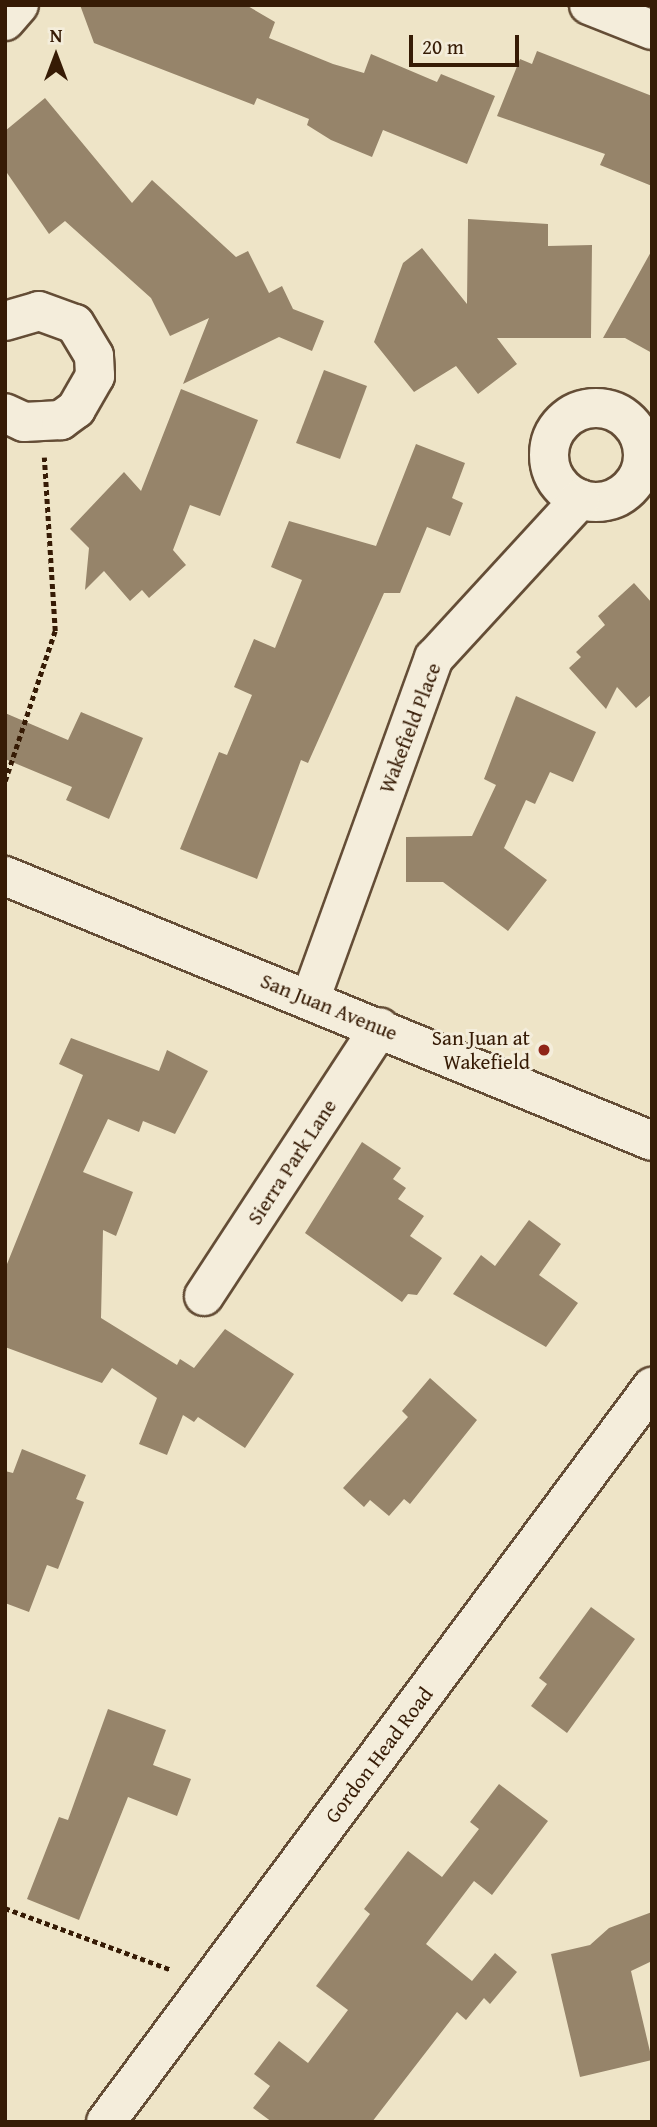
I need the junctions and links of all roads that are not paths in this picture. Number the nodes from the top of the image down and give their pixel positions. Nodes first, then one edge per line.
1 (19, 5) edge
2 (589, 5) edge
3 (5, 20) edge
4 (652, 30) edge
5 (5, 321) edge
6 (5, 413) edge
7 (580, 499) dead end
8 (5, 876) edge
9 (310, 1000) junction
10 (380, 1027) junction
11 (652, 1141) edge
12 (204, 1296) dead end
13 (652, 1387) edge
14 (106, 2122) edge

1 - 3 street
2 - 4 street
5 - 6 street
7 - 9 street, Wakefield Place
8 - 9 street, San Juan Avenue
9 - 10 street, San Juan Avenue
10 - 11 street, San Juan Avenue
10 - 12 street, Sierra Park Lane
13 - 14 street, Gordon Head Road

